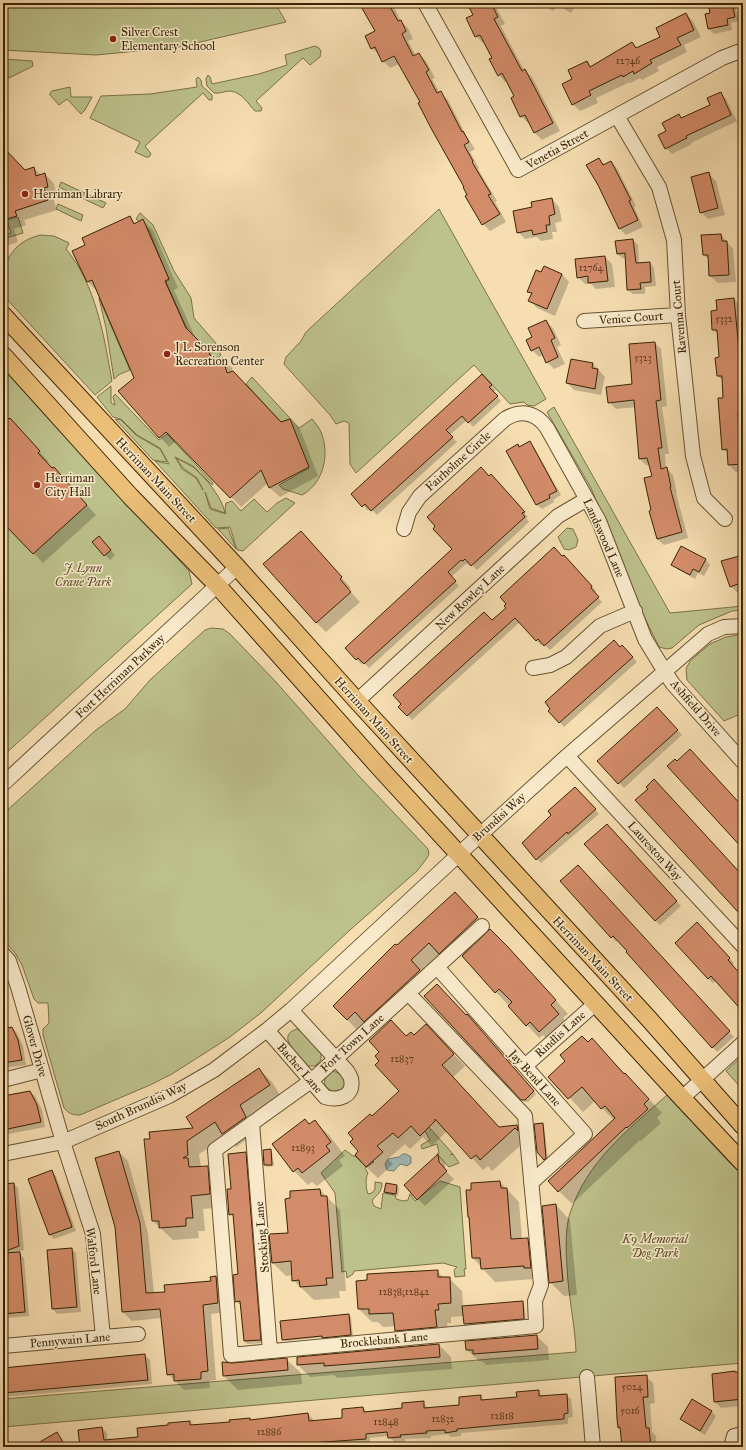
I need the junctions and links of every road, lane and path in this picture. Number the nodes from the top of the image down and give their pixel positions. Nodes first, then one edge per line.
1 (425, 3) edge
2 (743, 50) edge
3 (618, 116) junction
4 (3, 315) edge
5 (678, 315) junction
6 (584, 321) dead end
7 (3, 355) edge
8 (530, 414) joint
9 (587, 499) junction
10 (725, 519) dead end
11 (404, 529) dead end
12 (237, 567) junction
13 (217, 586) junction
14 (635, 611) junction
15 (743, 626) edge
16 (533, 668) dead end
17 (665, 672) junction
18 (357, 701) junction
19 (567, 756) junction
20 (743, 762) edge
21 (3, 784) edge
22 (480, 835) junction
23 (459, 854) junction
24 (482, 926) dead end
25 (743, 946) edge
26 (3, 954) edge
27 (437, 967) junction
28 (408, 993) junction
29 (596, 1003) junction
30 (291, 1010) junction
31 (267, 1030) junction
32 (743, 1043) edge
33 (336, 1059) junction
34 (525, 1066) junction
35 (42, 1070) junction
36 (702, 1079) junction
37 (3, 1080) edge
38 (311, 1081) junction
39 (682, 1098) junction
40 (252, 1123) junction
41 (743, 1126) edge
42 (63, 1142) junction
43 (3, 1154) edge
44 (743, 1163) edge
45 (531, 1183) junction
46 (138, 1334) dead end
47 (103, 1337) junction
48 (3, 1346) edge
49 (270, 1351) junction
50 (231, 1355) joint
51 (587, 1377) dead end
52 (743, 1434) edge
53 (587, 1447) edge
54 (593, 1447) edge
55 (731, 1447) edge

1 - 3 street, Venetia Street
2 - 3 street, Venetia Street
3 - 5 street, Ravenna Court
4 - 12 main road, Herriman Main Street
5 - 6 street, Venice Court
5 - 10 street, Ravenna Court
7 - 13 main road
8 - 9 street, Landswood Lane
8 - 11 street, Fairholme Circle
9 - 14 street, Landswood Lane
9 - 18 street, New Rowley Lane
12 - 13 street, Fort Herriman Parkway
12 - 18 main road, Herriman Main Street
13 - 21 street, Fort Herriman Parkway
13 - 23 main road
14 - 16 street
14 - 17 street, Landswood Lane
15 - 17 street, Brundisi Way
17 - 19 street, Brundisi Way
17 - 20 street, Ashfield Drive
18 - 22 main road, Herriman Main Street
19 - 22 street, Brundisi Way
19 - 25 street, Laureston Way
22 - 23 street, Brundisi Way
22 - 36 main road, Herriman Main Street
23 - 29 main road
23 - 30 street, Brundisi Way
24 - 27 street, Fort Town Lane
26 - 35 street, Glover Drive
27 - 28 street, Fort Town Lane
27 - 34 street, Jay Bend Lane
28 - 33 street, Fort Town Lane
28 - 45 street
29 - 34 street, Rindlis Lane
29 - 39 main road
30 - 31 street, Brundisi Way
30 - 33 street, Bacher Lane
31 - 38 street, Bacher Lane
31 - 42 street, South Brundisi Way
32 - 36 street
33 - 38 street, Fort Town Lane
33 - 38 street, Bacher Lane
34 - 45 street, Jay Bend Lane
35 - 37 street
35 - 42 street, Glover Drive
36 - 39 street
36 - 41 main road, Herriman Main Street
38 - 40 street, Fort Town Lane
39 - 44 main road
40 - 49 street, Stocking Lane
40 - 50 street, Fort Town Lane
42 - 43 street, South Brundisi Way
42 - 47 street, Walford Lane
45 - 49 street, Brocklebank Lane
46 - 47 street, Pennywain Lane
47 - 48 street, Pennywain Lane
49 - 50 street, Brocklebank Lane
51 - 54 street
52 - 55 street
53 - 54 street

